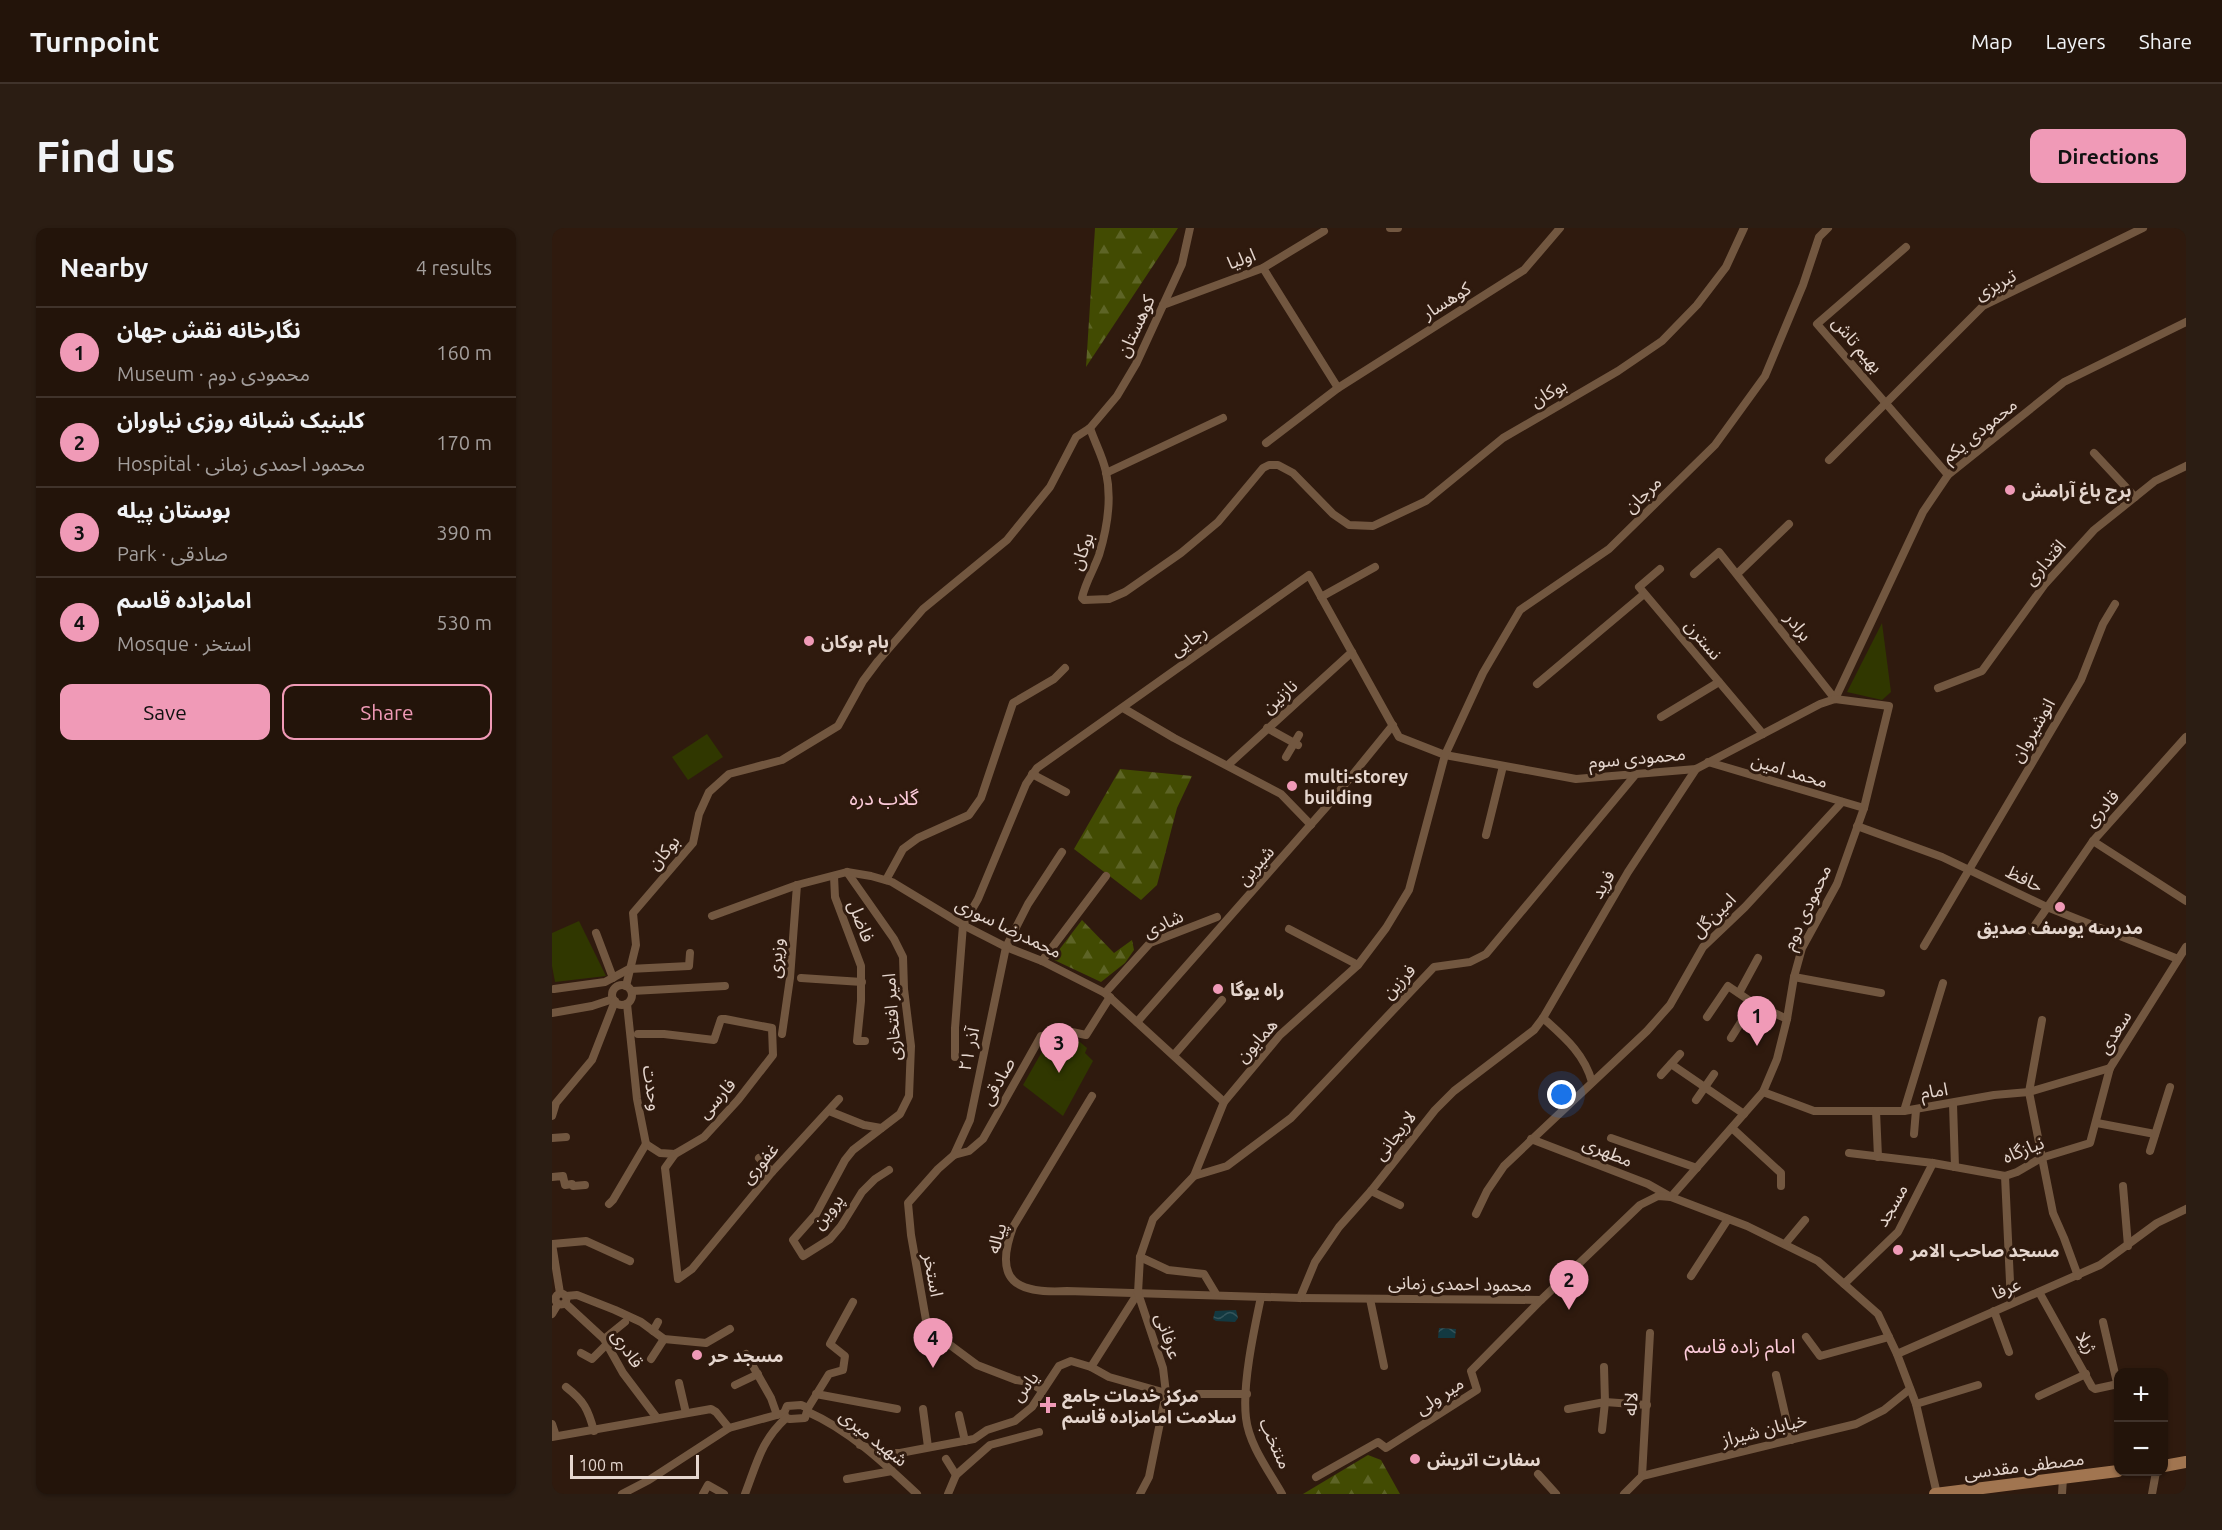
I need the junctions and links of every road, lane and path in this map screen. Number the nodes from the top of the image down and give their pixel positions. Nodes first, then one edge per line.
1 (1190, 228) edge
2 (1390, 228) edge
3 (1398, 228) edge
4 (1560, 228) edge
5 (1744, 228) edge
6 (1828, 228) edge
7 (2143, 228) edge
8 (1324, 231) dead end
9 (1906, 247) dead end
10 (1263, 268) junction
11 (1163, 305) junction
12 (2186, 322) edge
13 (1338, 388) junction
14 (1887, 403) junction
15 (1223, 418) dead end
16 (1090, 428) junction
17 (1266, 443) dead end
18 (2094, 453) dead end
19 (1829, 460) dead end
20 (2183, 468) edge
21 (1106, 473) junction
22 (1948, 475) junction
23 (2186, 478) edge
24 (2135, 497) junction
25 (1789, 524) dead end
26 (1375, 567) dead end
27 (1660, 569) dead end
28 (1694, 574) dead end
29 (1737, 574) junction
30 (1644, 594) junction
31 (1321, 597) junction
32 (2115, 604) dead end
33 (1352, 652) junction
34 (1065, 668) dead end
35 (1719, 682) junction
36 (1537, 684) dead end
37 (1938, 688) dead end
38 (1835, 699) junction
39 (1124, 708) junction
40 (1661, 717) dead end
41 (1393, 725) junction
42 (1268, 728) junction
43 (1762, 734) junction
44 (2186, 737) edge
45 (1445, 755) junction
46 (1286, 757) dead end
47 (1708, 762) junction
48 (1228, 765) junction
49 (1503, 766) junction
50 (1696, 768) junction
51 (1032, 774) junction
52 (1636, 774) junction
53 (1066, 792) dead end
54 (1842, 802) junction
55 (1864, 808) junction
56 (1311, 825) junction
57 (1857, 825) junction
58 (1486, 835) dead end
59 (2093, 842) junction
60 (1062, 852) dead end
61 (1970, 869) junction
62 (847, 872) junction
63 (834, 876) junction
64 (1106, 876) dead end
65 (886, 880) junction
66 (797, 885) junction
67 (2186, 901) edge
68 (2047, 907) junction
69 (712, 916) dead end
70 (1217, 917) dead end
71 (963, 925) junction
72 (1289, 929) dead end
73 (2031, 932) dead end
74 (596, 933) dead end
75 (1924, 946) dead end
76 (2186, 946) edge
77 (1006, 947) junction
78 (690, 953) dead end
79 (1758, 958) dead end
80 (2178, 959) junction
81 (1042, 961) junction
82 (1358, 965) junction
83 (630, 969) junction
84 (1794, 977) junction
85 (613, 978) junction
86 (801, 978) dead end
87 (862, 982) junction
88 (1944, 983) dead end
89 (725, 986) dead end
90 (629, 988) junction
91 (554, 989) dead end
92 (1740, 993) junction
93 (1881, 993) dead end
94 (1107, 995) junction
95 (614, 1000) junction
96 (1222, 1000) dead end
97 (1753, 1003) junction
98 (627, 1004) junction
99 (554, 1011) edge
100 (1707, 1017) dead end
101 (1543, 1018) junction
102 (1787, 1019) junction
103 (2042, 1020) dead end
104 (1137, 1022) junction
105 (638, 1034) dead end
106 (782, 1034) dead end
107 (1731, 1038) dead end
108 (865, 1041) dead end
109 (1680, 1054) dead end
110 (1174, 1055) junction
111 (955, 1057) dead end
112 (1671, 1064) junction
113 (2110, 1068) junction
114 (1714, 1074) dead end
115 (1661, 1075) dead end
116 (1592, 1082) junction
117 (2170, 1087) dead end
118 (1705, 1088) junction
119 (1763, 1092) junction
120 (2029, 1092) junction
121 (1092, 1096) dead end
122 (839, 1099) dead end
123 (1696, 1100) dead end
124 (1224, 1102) junction
125 (1953, 1104) junction
126 (1916, 1110) junction
127 (829, 1111) junction
128 (1876, 1111) junction
129 (1904, 1112) junction
130 (1744, 1114) junction
131 (552, 1116) edge
132 (2097, 1123) junction
133 (881, 1128) junction
134 (1732, 1128) junction
135 (1914, 1134) dead end
136 (2155, 1134) junction
137 (566, 1137) dead end
138 (552, 1138) edge
139 (1611, 1138) dead end
140 (1531, 1139) junction
141 (2090, 1143) joint
142 (646, 1144) junction
143 (2150, 1151) dead end
144 (1849, 1153) dead end
145 (675, 1154) junction
146 (954, 1155) junction
147 (1878, 1157) junction
148 (759, 1158) dead end
149 (2041, 1158) junction
150 (1932, 1163) junction
151 (1955, 1167) junction
152 (1697, 1168) junction
153 (889, 1170) dead end
154 (772, 1172) junction
155 (1194, 1176) junction
156 (2005, 1176) junction
157 (552, 1177) edge
158 (585, 1185) dead end
159 (1781, 1186) dead end
160 (2123, 1186) dead end
161 (1371, 1191) junction
162 (1671, 1197) junction
163 (908, 1203) joint
164 (609, 1204) dead end
165 (1400, 1205) dead end
166 (2186, 1209) edge
167 (1476, 1214) dead end
168 (1728, 1219) junction
169 (1805, 1220) dead end
170 (793, 1240) joint
171 (552, 1244) edge
172 (1785, 1244) junction
173 (2128, 1246) junction
174 (1140, 1257) junction
175 (630, 1262) dead end
176 (1691, 1276) dead end
177 (2078, 1276) junction
178 (1844, 1284) junction
179 (2039, 1292) junction
180 (1138, 1293) junction
181 (1216, 1294) junction
182 (1261, 1297) junction
183 (1300, 1298) junction
184 (562, 1299) junction
185 (1370, 1299) junction
186 (1541, 1300) junction
187 (853, 1302) dead end
188 (2011, 1303) junction
189 (1994, 1311) junction
190 (552, 1314) edge
191 (625, 1322) dead end
192 (658, 1322) dead end
193 (2103, 1322) dead end
194 (730, 1329) dead end
195 (653, 1331) junction
196 (1650, 1333) dead end
197 (1806, 1337) dead end
198 (1889, 1337) junction
199 (668, 1340) junction
200 (605, 1342) junction
201 (2009, 1352) dead end
202 (581, 1353) dead end
203 (746, 1354) dead end
204 (1897, 1354) junction
205 (651, 1359) dead end
206 (1384, 1366) dead end
207 (1091, 1367) junction
208 (1604, 1367) dead end
209 (2114, 1369) edge
210 (758, 1374) junction
211 (2086, 1374) junction
212 (1776, 1375) dead end
213 (679, 1383) dead end
214 (735, 1385) dead end
215 (1978, 1385) dead end
216 (2114, 1386) edge
217 (566, 1387) dead end
218 (1910, 1389) junction
219 (1042, 1390) junction
220 (1166, 1393) junction
221 (816, 1394) junction
222 (1198, 1394) dead end
223 (1247, 1394) junction
224 (2039, 1396) dead end
225 (1605, 1402) junction
226 (1916, 1404) junction
227 (1647, 1405) junction
228 (897, 1409) dead end
229 (923, 1409) dead end
230 (1568, 1409) dead end
231 (808, 1410) junction
232 (686, 1413) junction
233 (782, 1415) junction
234 (959, 1415) dead end
235 (657, 1418) junction
236 (552, 1424) edge
237 (729, 1428) junction
238 (987, 1430) junction
239 (1602, 1430) dead end
240 (594, 1431) junction
241 (1039, 1432) dead end
242 (554, 1437) edge
243 (1791, 1440) junction
244 (965, 1441) junction
245 (860, 1445) junction
246 (990, 1445) junction
247 (928, 1447) junction
248 (946, 1459) dead end
249 (2186, 1462) edge
250 (2168, 1465) edge
251 (892, 1471) junction
252 (2114, 1472) edge
253 (1538, 1474) dead end
254 (956, 1475) junction
255 (1642, 1476) junction
256 (2155, 1476) edge
257 (1316, 1477) dead end
258 (2063, 1478) junction
259 (847, 1479) dead end
260 (1965, 1492) edge
261 (622, 1494) edge
262 (703, 1494) edge
263 (724, 1494) edge
264 (745, 1494) edge
265 (917, 1494) edge
266 (948, 1494) edge
267 (1140, 1494) edge
268 (1282, 1494) edge
269 (1556, 1494) edge
270 (1624, 1494) edge
271 (1936, 1494) edge
272 (2062, 1494) edge
273 (2152, 1494) edge

1 - 11 street, کوهستان
2 - 3 street
4 - 13 street, کوهسار
5 - 21 street, بوکان
6 - 45 street, مرجان
7 - 14 street, تبریزی
8 - 10 street, اولیا
9 - 14 street, بهیم تاش
10 - 11 street, اولیا
10 - 13 street
11 - 16 street, کوهستان
12 - 22 street, محمودی یکم
13 - 17 street, کوهسار
14 - 19 street, تبریزی
14 - 22 street, بهیم تاش
15 - 21 street
16 - 21 street, بوکان
16 - 83 street, بوکان
18 - 24 street
20 - 23 street
20 - 24 street, اقتداری
22 - 38 street, محمودی یکم
24 - 37 street, اقتداری
25 - 29 street
26 - 31 street
27 - 30 street
28 - 29 street, برادر
29 - 38 street, برادر
30 - 35 street, نسترن
30 - 36 street
31 - 33 street, رجایی
31 - 39 street, رجایی
32 - 61 street, انوشیروان
33 - 41 street, رجایی
33 - 42 street, نازنین
34 - 65 street
35 - 40 street
35 - 43 street, نسترن
38 - 43 street, محمودی سوم
38 - 55 street, محمودی دوم
39 - 48 street
39 - 51 street, رجایی
41 - 45 street, رجایی
41 - 56 street, شیرین
42 - 46 street
42 - 48 street, نازنین
43 - 47 street, محمودی سوم
44 - 59 street, قادری
45 - 49 street, محمودی سوم
45 - 82 street, همایون
47 - 50 street, محمودی سوم
47 - 54 street, محمد امین
48 - 56 street
49 - 52 street, محمودی سوم
49 - 58 street
50 - 52 street, محمودی سوم
50 - 101 street, فرید
51 - 53 street
51 - 71 street, رجایی
52 - 155 street, فرزین
54 - 55 street, محمد امین
54 - 116 street, امین‌گل
55 - 57 street, محمودی دوم
56 - 104 street, شیرین
57 - 61 street, حافظ
57 - 84 street, محمودی دوم
59 - 67 street
59 - 68 street, قادری
60 - 77 street, ۲۱ آذر
61 - 68 street, حافظ
61 - 75 street, انوشیروان
62 - 63 street, محمدرضا سوری
62 - 65 street, محمدرضا سوری
62 - 133 street, امیر افتخاری
63 - 66 street, محمدرضا سوری
63 - 87 street, فاضل
64 - 81 street
65 - 71 street, محمدرضا سوری
66 - 69 street, محمدرضا سوری
66 - 106 street, وزیری
68 - 73 street, قادری
68 - 80 street, حافظ
70 - 94 street, شادی
71 - 77 street, محمدرضا سوری
71 - 111 street
72 - 82 street
74 - 85 street
76 - 80 street, سعدی
77 - 81 street, محمدرضا سوری
77 - 146 street, ۲۱ آذر
78 - 83 street
79 - 92 street
80 - 113 street, سعدی
81 - 94 street, محمدرضا سوری
82 - 124 street, همایون
83 - 85 street
83 - 90 street, بوکان
84 - 93 street
84 - 102 street, محمودی دوم
85 - 91 street
86 - 87 street
87 - 108 street, فاضل
88 - 129 street
89 - 90 street
90 - 95 street
90 - 98 street
92 - 97 street
92 - 100 street
94 - 104 street, محمدرضا سوری
94 - 146 street, صادقی
95 - 98 street
95 - 99 street
95 - 131 street
96 - 110 street
97 - 102 street
97 - 107 street
98 - 142 street, وحدت
101 - 116 street
101 - 161 street, لاریجانی
102 - 119 street, محمودی دوم
103 - 120 street
104 - 110 street, محمدرضا سوری
105 - 145 street, فارسی
109 - 112 street
110 - 124 street, محمدرضا سوری
112 - 115 street
112 - 118 street
113 - 120 street, امام
113 - 132 street, سعدی
114 - 118 street
116 - 140 street, امین‌گل
117 - 136 street
118 - 123 street
118 - 130 street
119 - 128 street, امام
119 - 130 street, محمودی دوم
120 - 125 street, امام
120 - 149 street
121 - 180 street, پیاله
122 - 127 street, غفوری
124 - 155 street, همایون
125 - 126 street, امام
125 - 151 street
126 - 129 street, امام
126 - 135 street
127 - 133 street
127 - 154 street, غفوری
128 - 129 street, امام
128 - 147 street
130 - 134 street, محمودی دوم
132 - 136 street
132 - 141 street, سعدی
133 - 170 street, امیر افتخاری
134 - 152 street, محمودی دوم
134 - 159 street
136 - 143 street
137 - 138 street
139 - 152 street
140 - 162 street, مطهری
140 - 167 street, امین‌گل
141 - 149 street, نیازگاه
142 - 145 street
142 - 164 street
144 - 147 street, نیازگاه
145 - 154 street, غفوری
146 - 163 street, صادقی
147 - 150 street, نیازگاه
148 - 154 street
149 - 156 street, نیازگاه
149 - 177 street
150 - 151 street, نیازگاه
150 - 178 street, مسجد
151 - 156 street, نیازگاه
152 - 162 street, محمودی دوم
153 - 170 street, پروین
155 - 174 street, همایون
156 - 188 street
157 - 158 street
160 - 173 street
161 - 165 street
161 - 183 street, لاریجانی
162 - 168 street
162 - 186 street, محمود احمدی زمانی
163 - 219 street, استخر
166 - 173 street, عرفا
168 - 172 street
168 - 176 street
169 - 172 street
171 - 175 street
171 - 184 street
172 - 178 street
173 - 177 street, عرفا
174 - 180 street, همایون
174 - 181 street
177 - 179 street, عرفا
178 - 198 street
179 - 188 street, عرفا
179 - 211 street, ژیلا
180 - 181 street, محمود احمدی زمانی
180 - 207 street
180 - 220 street, عرفانی
181 - 182 street, محمود احمدی زمانی
182 - 183 street, محمود احمدی زمانی
182 - 223 street, منتخب
183 - 185 street, محمود احمدی زمانی
184 - 190 street
184 - 195 street
184 - 200 street, قادری
185 - 186 street, محمود احمدی زمانی
185 - 206 street
186 - 257 street, میر ولی
187 - 221 street
188 - 189 street, عرفا
189 - 201 street
189 - 204 street, عرفا
191 - 200 street
192 - 195 street
193 - 209 street, ژیلا
194 - 199 street
195 - 199 street
196 - 227 street, لاله
197 - 198 street
198 - 204 street
199 - 205 street
200 - 202 street
200 - 235 street, قادری
203 - 210 street
204 - 218 street
207 - 219 street, یاس
207 - 220 street, یاس
208 - 225 street
210 - 214 street
210 - 233 street
211 - 216 street, ژیلا
211 - 224 street
212 - 243 street
213 - 232 street
215 - 226 street
217 - 240 street
218 - 226 street
218 - 243 street, خیابان شیراز
219 - 238 street, یاس
220 - 267 street, عرفانی
221 - 228 street
221 - 231 street
222 - 223 street
223 - 268 street, منتخب
225 - 227 street
225 - 230 street
225 - 239 street
226 - 271 street
227 - 255 street, لاله
229 - 247 street
231 - 233 street
231 - 233 street
231 - 245 street, شهید میری
232 - 235 street
232 - 237 street
233 - 237 street
233 - 264 street
234 - 244 street
235 - 240 street
236 - 242 street
237 - 261 street
238 - 244 street, یاس
238 - 246 street
240 - 242 street
241 - 246 street
243 - 255 street, خیابان شیراز
244 - 247 street, یاس
245 - 247 street, یاس
245 - 251 street, شهید میری
246 - 254 street
248 - 254 street
249 - 250 main road
251 - 259 street
251 - 265 street, شهید میری
252 - 258 main road, مصطفی مقدسی
253 - 269 street
254 - 266 street
255 - 270 street
256 - 273 street
258 - 260 main road, مصطفی مقدسی
258 - 272 street
260 - 271 main road, مصطفی مقدسی
262 - 263 street

